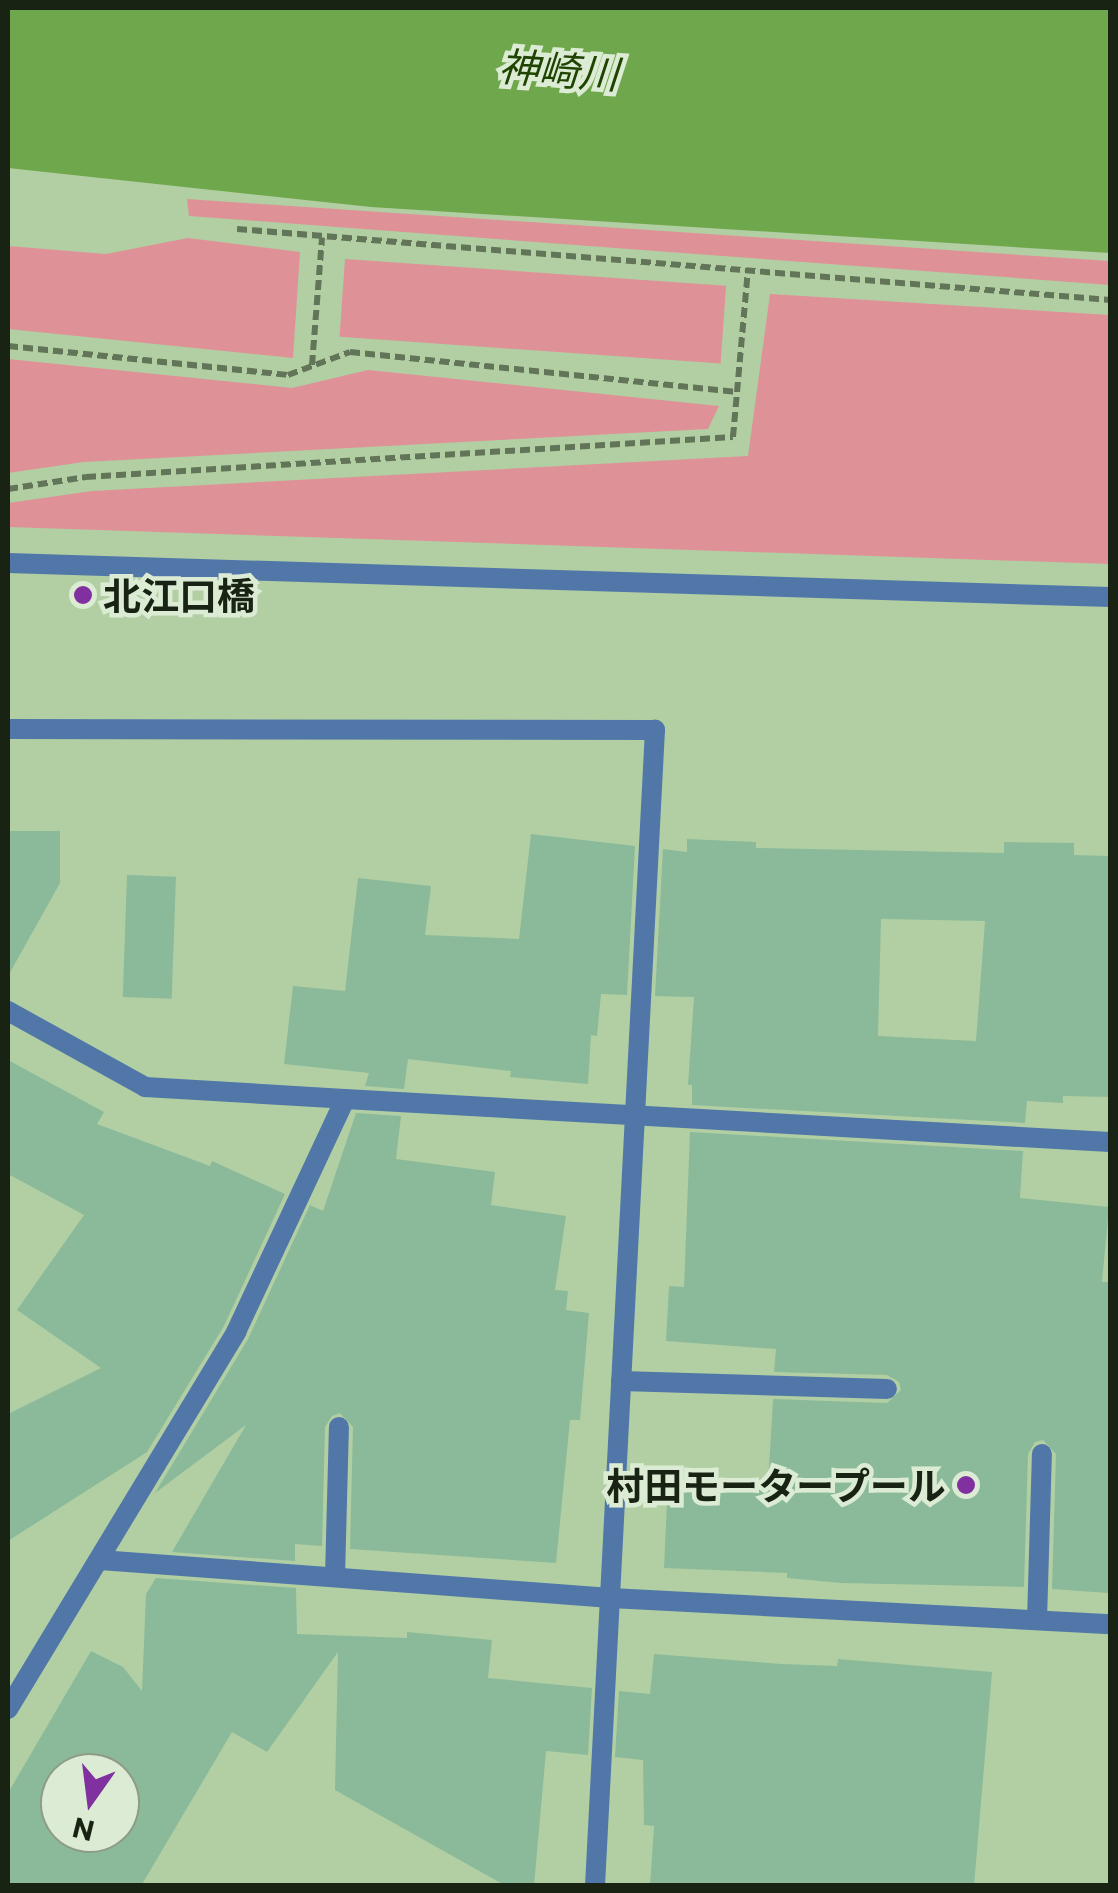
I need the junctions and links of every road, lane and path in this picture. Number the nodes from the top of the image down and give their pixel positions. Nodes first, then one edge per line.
1 (237, 229) dead end
2 (322, 236) junction
3 (748, 270) junction
4 (1110, 300) edge
5 (8, 346) edge
6 (312, 365) junction
7 (737, 392) junction
8 (8, 489) edge
9 (8, 564) edge
10 (1110, 597) edge
11 (8, 728) edge
12 (8, 1011) edge
13 (345, 1100) junction
14 (634, 1114) junction
15 (1110, 1142) edge
16 (621, 1381) junction
17 (886, 1389) dead end
18 (340, 1427) dead end
19 (1042, 1454) dead end
20 (100, 1560) junction
21 (335, 1577) junction
22 (611, 1598) junction
23 (1037, 1620) junction
24 (1110, 1624) edge
25 (8, 1709) edge
26 (595, 1886) edge

1 - 2 path
2 - 3 path
2 - 6 path
3 - 4 path
3 - 7 path
5 - 6 path
6 - 7 path
7 - 8 path
9 - 10 street
11 - 14 street
12 - 13 street
13 - 14 street
13 - 20 street
14 - 15 street
14 - 16 street
16 - 17 street
16 - 22 street
18 - 21 street
19 - 23 street
20 - 21 street
20 - 25 street
21 - 22 street
22 - 23 street
22 - 26 street
23 - 24 street

